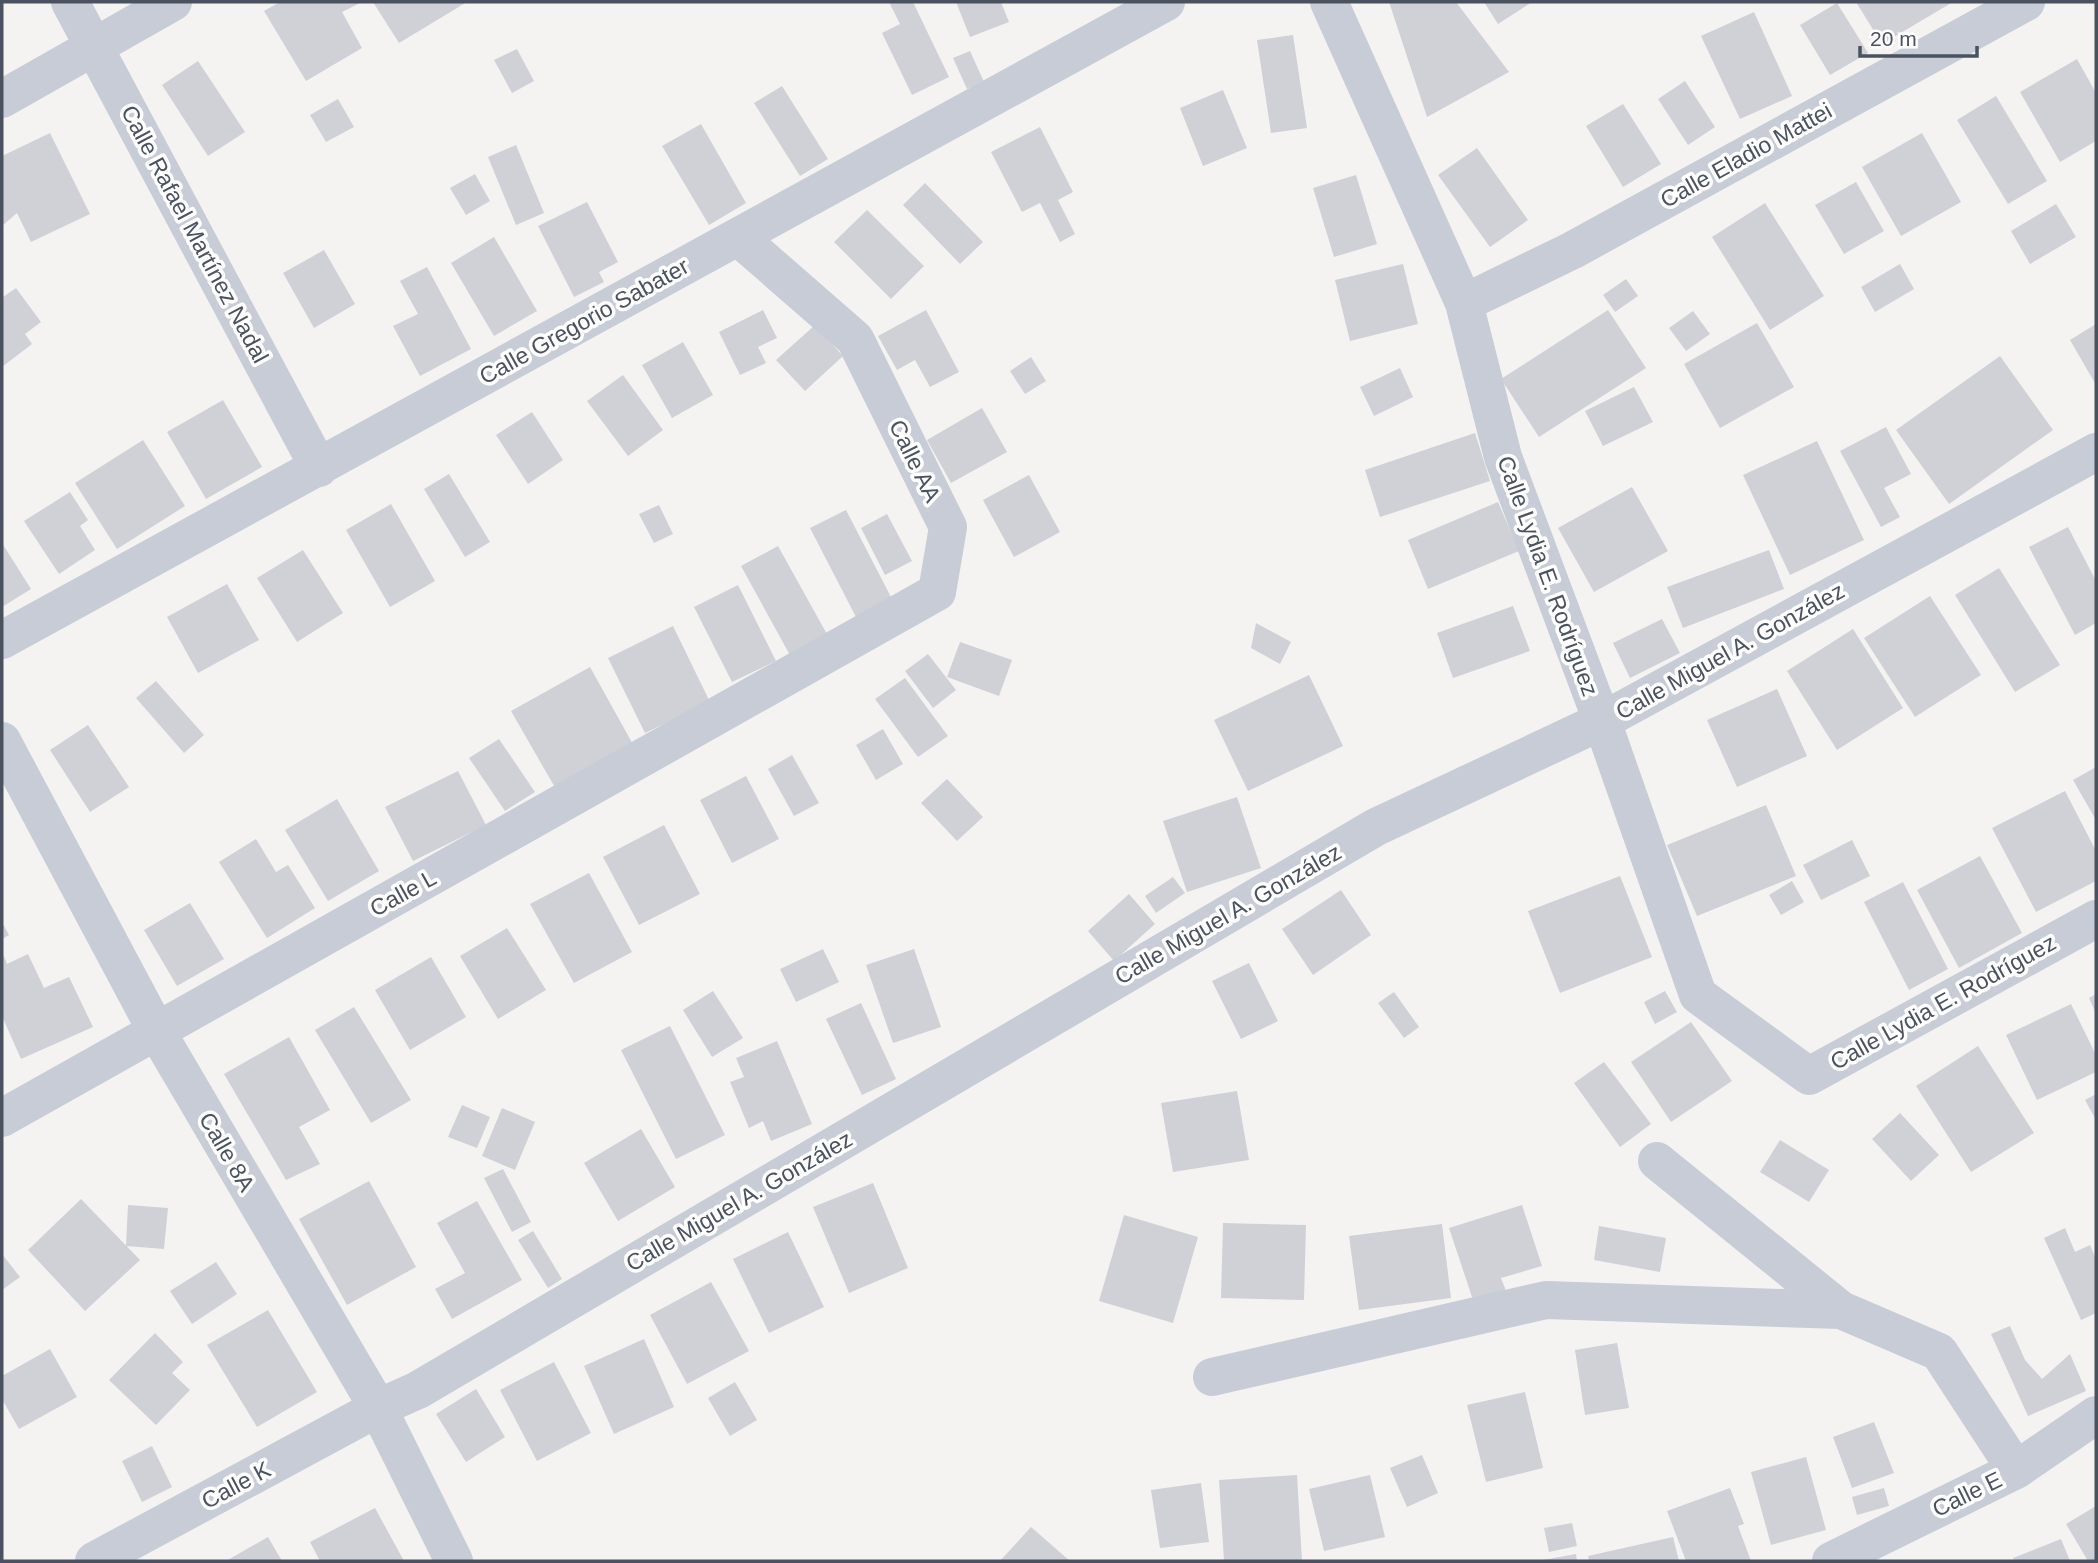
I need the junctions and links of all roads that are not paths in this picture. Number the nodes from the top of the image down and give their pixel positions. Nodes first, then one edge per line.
1 (70, 2) edge
2 (173, 2) edge
3 (1166, 2) edge
4 (1329, 2) edge
5 (2026, 2) edge
6 (95, 46) junction
7 (2, 99) edge
8 (738, 237) junction
9 (1464, 303) junction
10 (2096, 452) edge
11 (319, 468) junction
12 (2, 640) edge
13 (804, 667) joint
14 (1602, 721) junction
15 (2, 741) edge
16 (2096, 919) edge
17 (157, 1032) junction
18 (2, 1118) edge
19 (1657, 1161) dead end
20 (1841, 1310) junction
21 (1212, 1377) dead end
22 (378, 1408) junction
23 (2096, 1415) edge
24 (2016, 1470) junction
25 (94, 1561) edge
26 (454, 1561) edge
27 (1831, 1561) edge

1 - 6 street, Calle Rafael Martínez Nadal
2 - 6 street
3 - 8 street, Calle Gregorio Sabater
4 - 9 street, Calle Lydia E. Rodríguez
5 - 9 street, Calle Eladio Mattei
6 - 7 street
6 - 11 street, Calle Rafael Martínez Nadal
8 - 11 street, Calle Gregorio Sabater
8 - 13 street, Calle AA
9 - 14 street, Calle Lydia E. Rodríguez
10 - 14 street, Calle Miguel A. González
11 - 12 street, Calle Gregorio Sabater
13 - 17 street, Calle L
14 - 16 street, Calle Lydia E. Rodríguez
14 - 22 street, Calle Miguel A. González
15 - 17 street, Calle 8A
17 - 18 street, Calle L
17 - 22 street, Calle 8A
19 - 20 street
20 - 21 street
20 - 24 street
22 - 25 street, Calle K
22 - 26 street, Calle 8A
23 - 24 street, Calle E
24 - 27 street, Calle E

